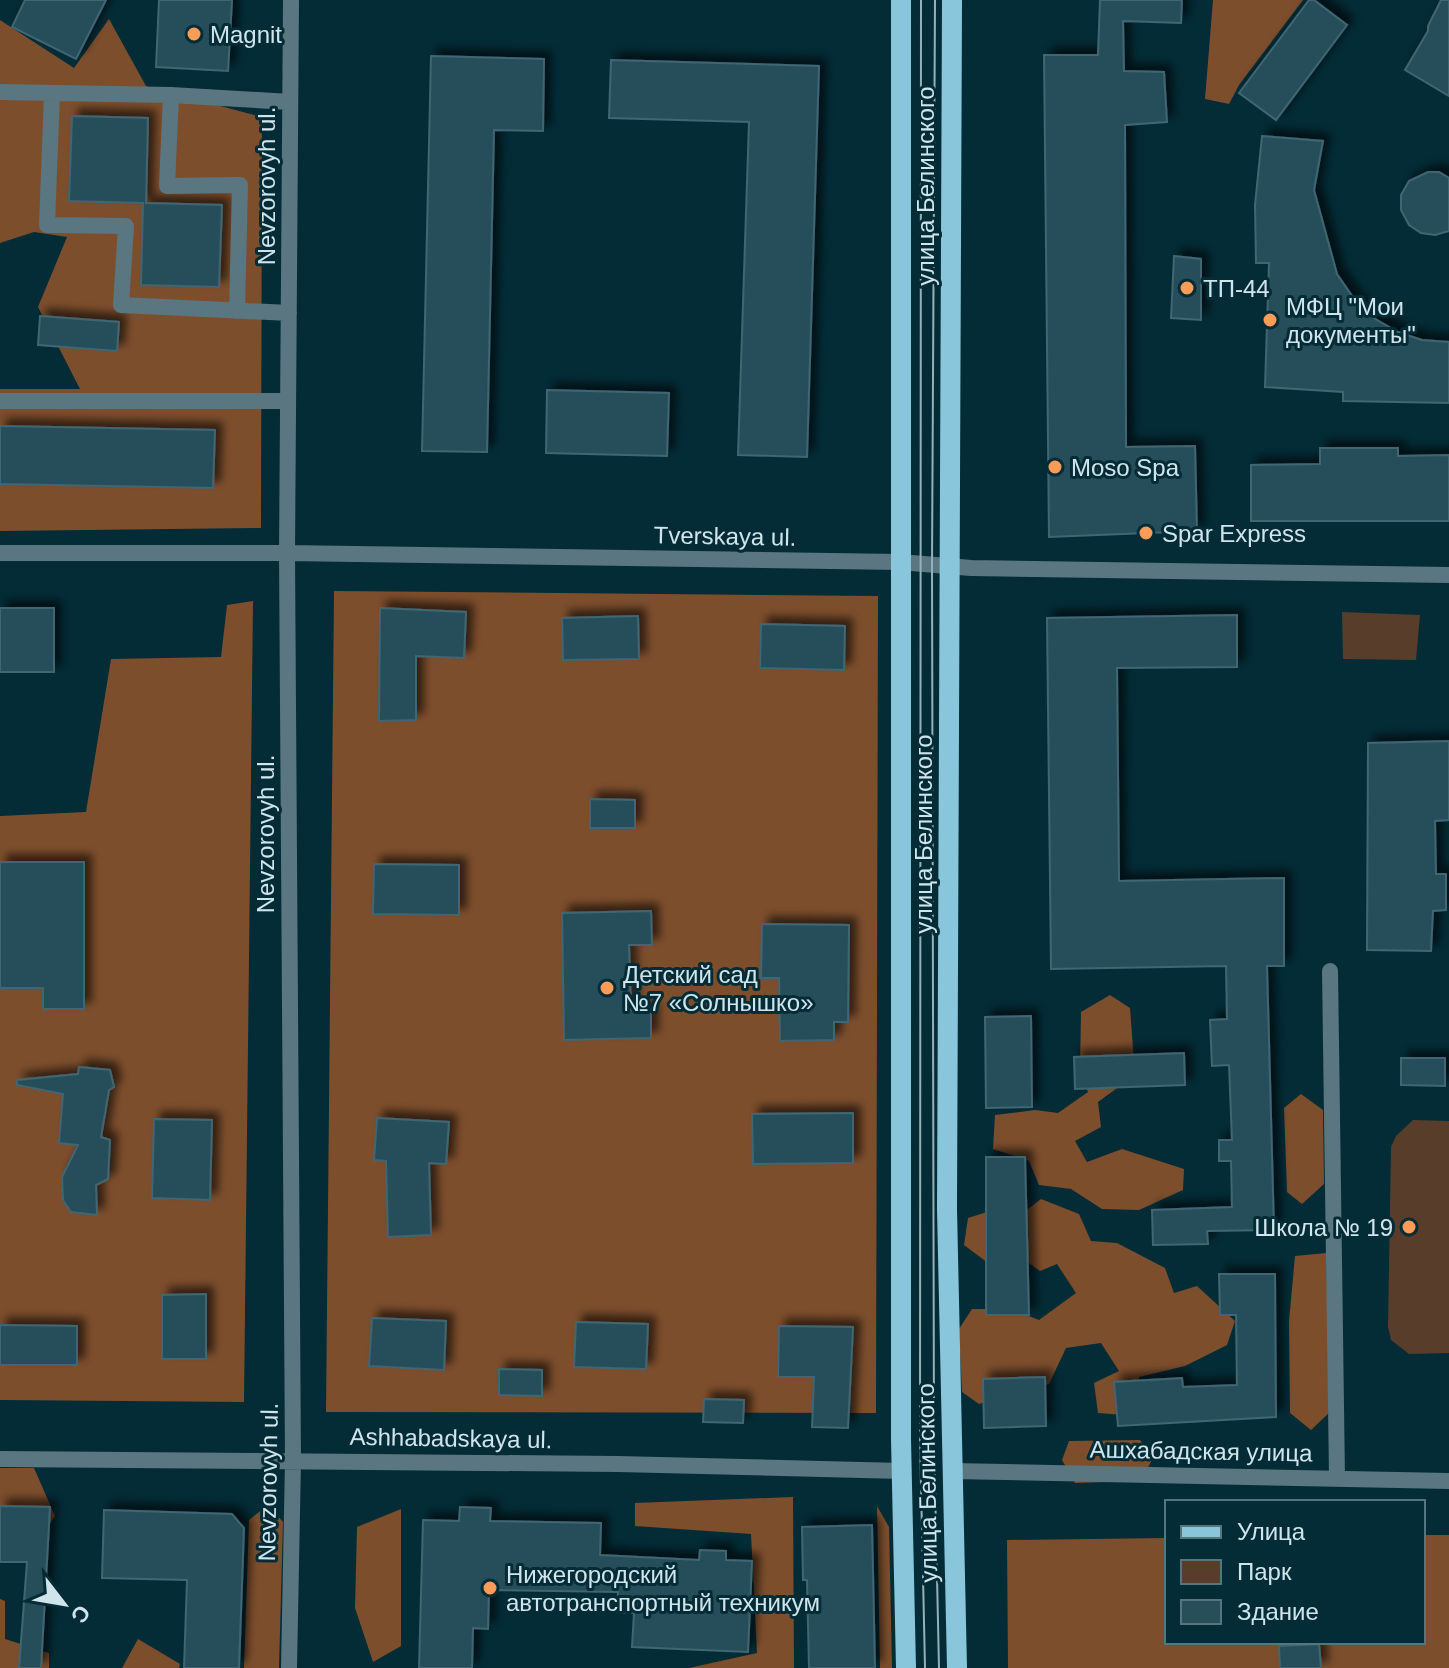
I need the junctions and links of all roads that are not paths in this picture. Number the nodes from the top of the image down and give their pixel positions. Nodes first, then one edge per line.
1 (291, 0) edge
2 (901, 0) edge
3 (952, 0) edge
4 (0, 92) edge
5 (52, 94) junction
6 (171, 95) junction
7 (290, 102) junction
8 (237, 311) junction
9 (289, 313) junction
10 (0, 401) edge
11 (288, 401) junction
12 (0, 553) edge
13 (287, 553) junction
14 (900, 562) junction
15 (950, 568) junction
16 (1449, 575) edge
17 (1330, 971) dead end
18 (0, 1459) edge
19 (293, 1461) junction
20 (902, 1471) junction
21 (952, 1471) junction
22 (1337, 1478) junction
23 (1449, 1481) edge
24 (289, 1668) edge
25 (906, 1668) edge
26 (957, 1668) edge

1 - 7 street, Nevzorovyh ul.
2 - 14 main road, улица Белинского
3 - 15 main road, улица Белинского
4 - 5 street
5 - 6 street
5 - 8 street
6 - 7 street
6 - 8 street
7 - 9 street, Nevzorovyh ul.
8 - 9 street
9 - 11 street, Nevzorovyh ul.
10 - 11 street
11 - 13 street, Nevzorovyh ul.
12 - 13 street, Tverskaya ul.
13 - 14 street, Tverskaya ul.
13 - 19 street, Nevzorovyh ul.
14 - 15 street, Tverskaya ul.
14 - 20 main road, улица Белинского
15 - 16 street, Tverskaya ul.
15 - 21 main road, улица Белинского
17 - 22 street
18 - 19 street, Ashhabadskaya ul.
19 - 20 street, Ashhabadskaya ul.
19 - 24 street, Nevzorovyh ul.
20 - 25 main road, улица Белинского
21 - 22 street, Ашхабадская улица
21 - 26 main road, улица Белинского
22 - 23 street, Ашхабадская улица

